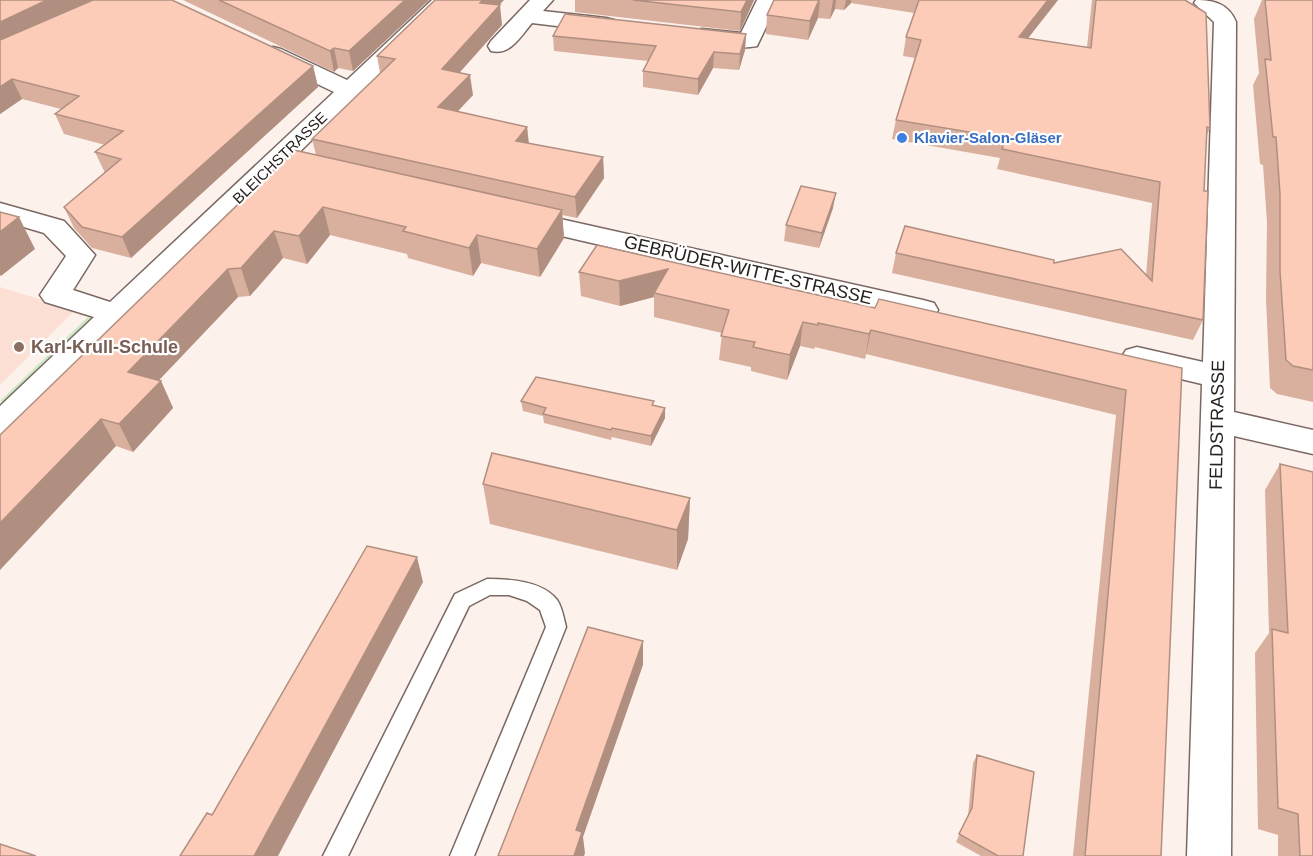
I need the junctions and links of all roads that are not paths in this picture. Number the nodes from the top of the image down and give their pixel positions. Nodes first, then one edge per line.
1 (444, 0) edge
2 (768, 0) edge
3 (1206, 3) edge
4 (535, 8) edge
5 (632, 28) edge
6 (679, 33) edge
7 (255, 45) edge
8 (499, 46) dead end
9 (349, 90) junction
10 (0, 211) edge
11 (498, 213) edge
12 (116, 314) junction
13 (951, 316) edge
14 (1114, 353) edge
15 (1218, 377) junction
16 (1217, 420) junction
17 (0, 425) edge
18 (1313, 442) edge
19 (335, 856) edge
20 (462, 856) edge
21 (1209, 856) edge

1 - 9 street, BLEICHSTRASSE
2 - 6 street
3 - 15 street, FELDSTRASSE
4 - 5 street
4 - 8 street
7 - 9 street
9 - 12 street, BLEICHSTRASSE
10 - 12 street
11 - 13 street, GEBRÜDER-WITTE-STRASSE
12 - 17 street, BLEICHSTRASSE
14 - 15 street
15 - 16 street, FELDSTRASSE
16 - 18 street
16 - 21 street, FELDSTRASSE
19 - 20 lane

